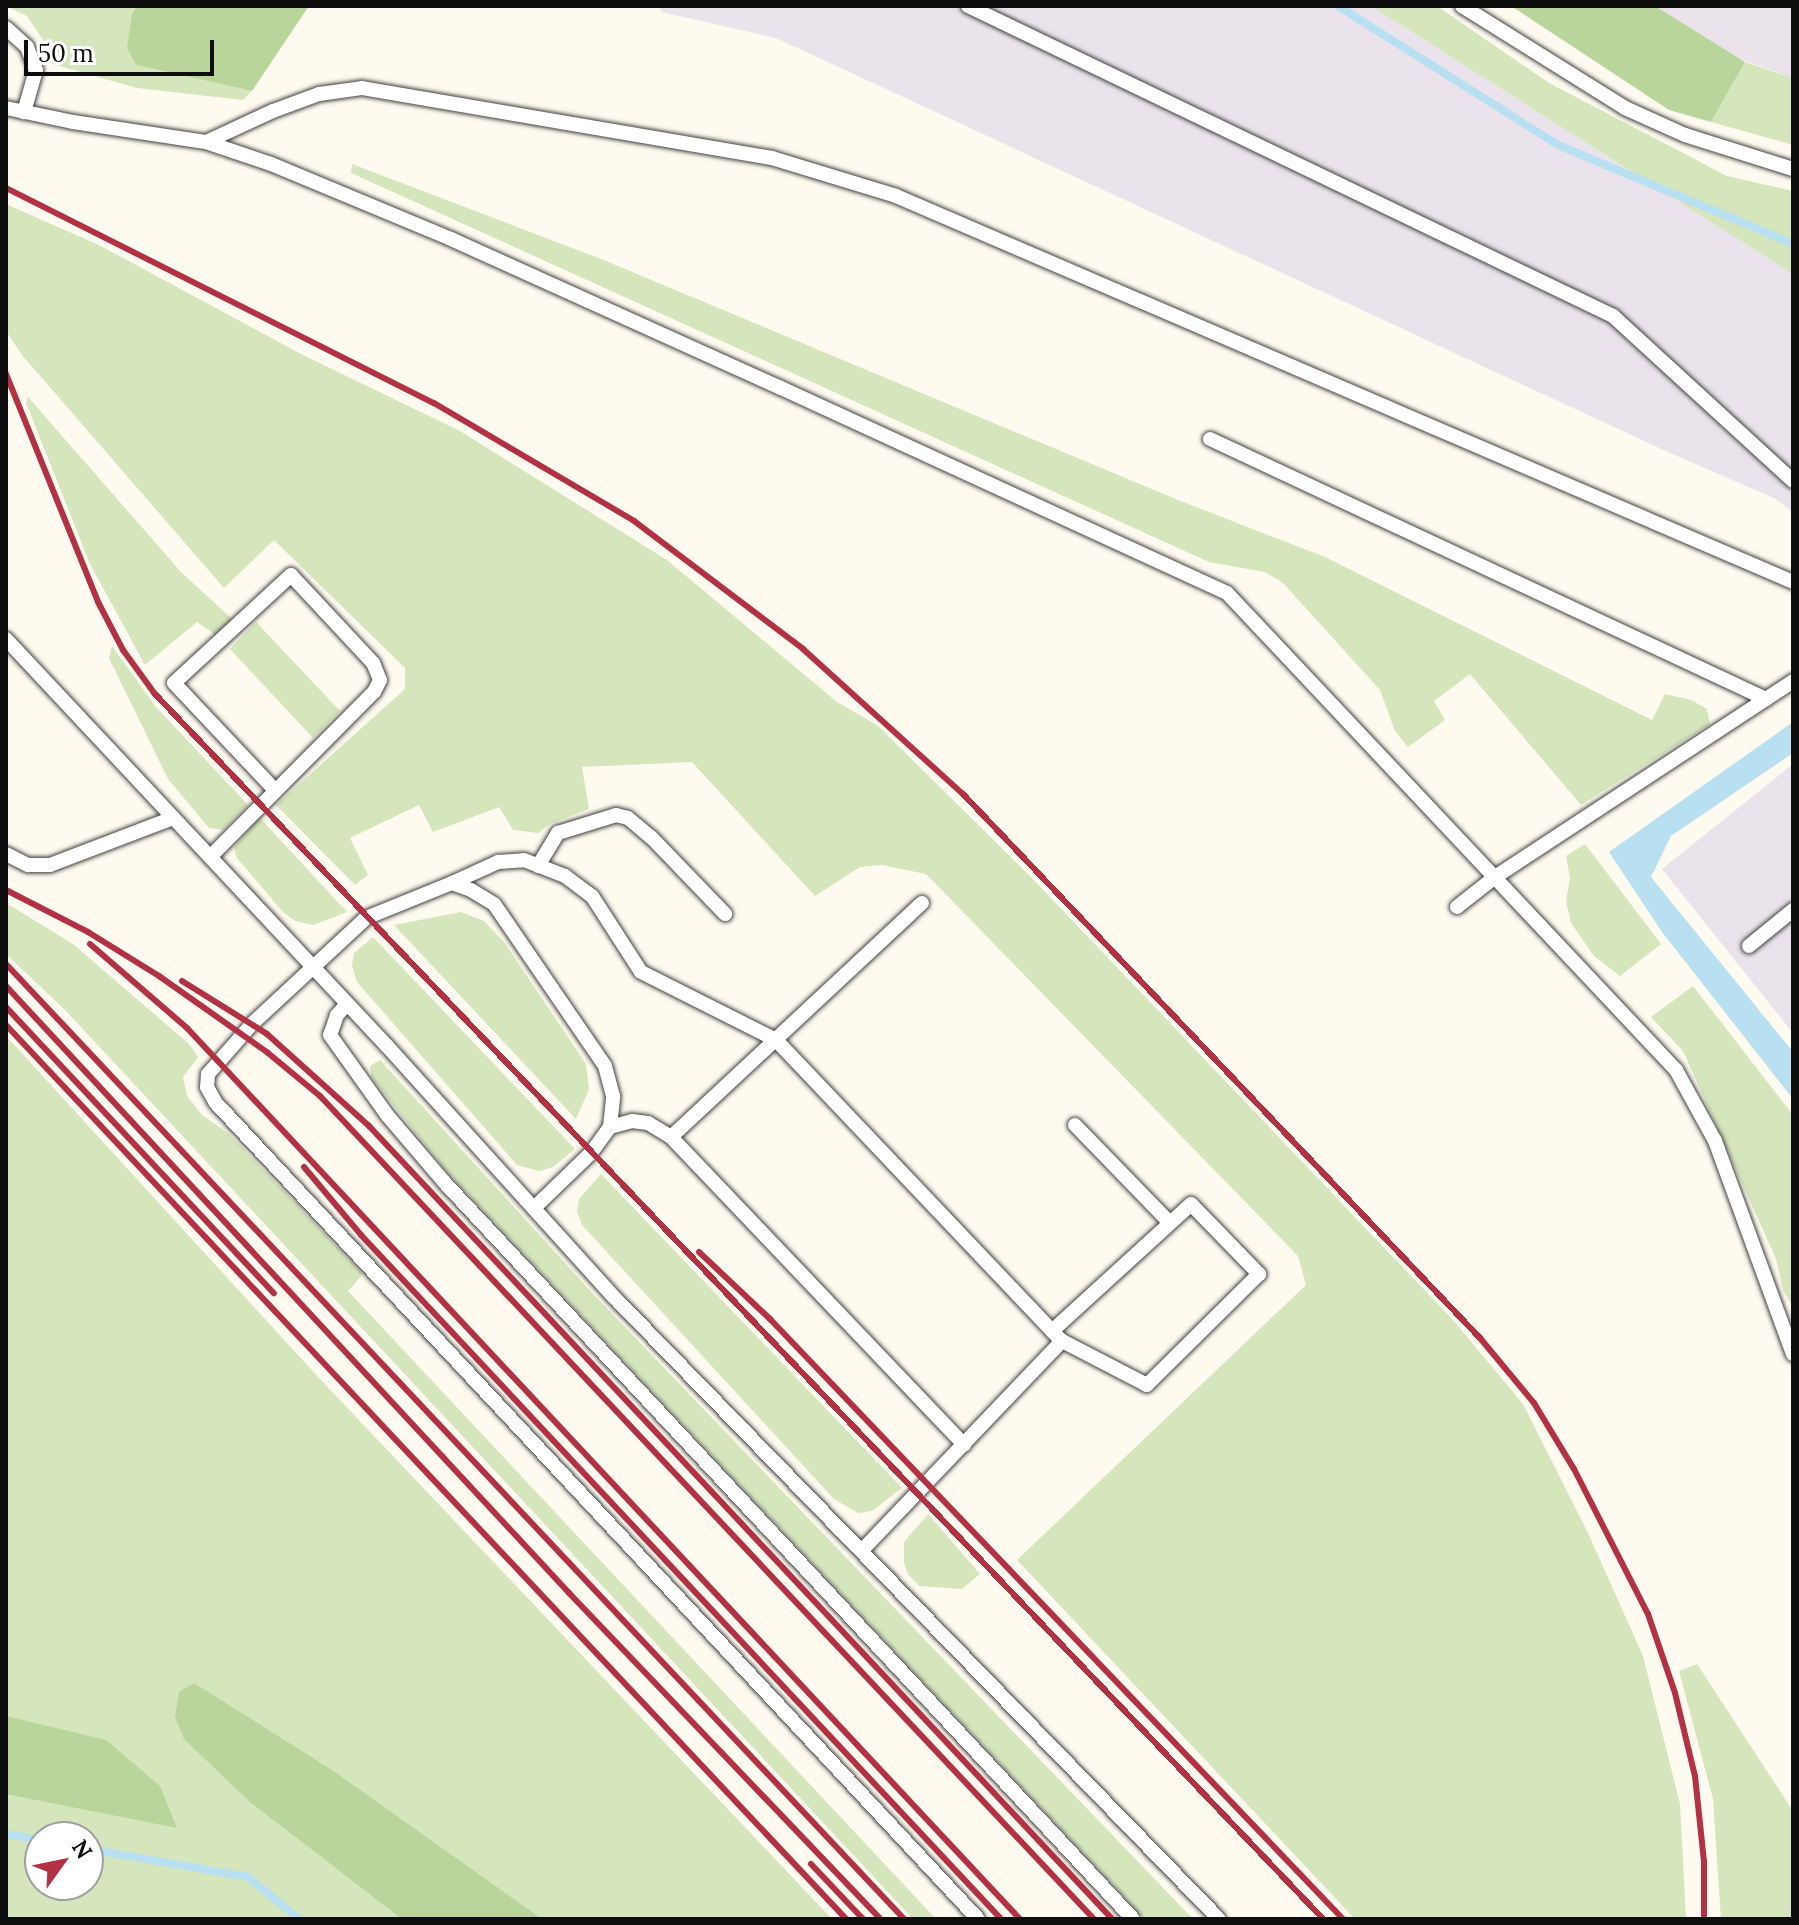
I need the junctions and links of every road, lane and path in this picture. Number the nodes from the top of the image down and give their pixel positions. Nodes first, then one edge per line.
1 (968, 6) edge
2 (1462, 6) edge
3 (6, 28) edge
4 (6, 108) edge
5 (24, 112) junction
6 (206, 142) junction
7 (1793, 169) edge
8 (1210, 439) dead end
9 (1793, 481) edge
10 (1793, 582) edge
11 (6, 639) edge
12 (1793, 681) edge
13 (1766, 699) junction
14 (275, 790) junction
15 (173, 818) junction
16 (6, 854) edge
17 (210, 857) junction
18 (538, 866) junction
19 (1495, 877) junction
20 (452, 883) junction
21 (922, 903) dead end
22 (1457, 907) dead end
23 (1793, 910) edge
24 (725, 914) dead end
25 (1749, 946) dead end
26 (312, 966) junction
27 (347, 1004) junction
28 (776, 1040) junction
29 (1075, 1125) dead end
30 (610, 1127) junction
31 (671, 1137) junction
32 (534, 1208) junction
33 (1170, 1223) junction
34 (1057, 1336) junction
35 (1793, 1354) edge
36 (964, 1445) junction
37 (862, 1550) junction
38 (978, 1919) edge
39 (1133, 1919) edge
40 (1219, 1919) edge

1 - 9 lane
2 - 7 lane
3 - 5 lane
4 - 5 lane
5 - 6 lane
6 - 10 lane
6 - 19 lane
8 - 13 lane
11 - 15 lane
12 - 13 lane
13 - 19 lane
14 - 14 lane
14 - 17 lane
15 - 16 lane
15 - 17 lane
17 - 26 lane
18 - 20 lane
18 - 24 lane
18 - 28 lane
19 - 22 lane
19 - 35 lane
20 - 26 lane
20 - 30 lane
21 - 28 lane
23 - 25 lane
26 - 27 lane
26 - 38 lane
27 - 32 lane
27 - 39 lane
28 - 31 lane
28 - 34 lane
29 - 33 lane
30 - 31 lane
30 - 32 lane
31 - 36 lane
32 - 37 lane
33 - 34 lane
33 - 34 lane
34 - 36 lane
36 - 37 lane
37 - 40 lane

